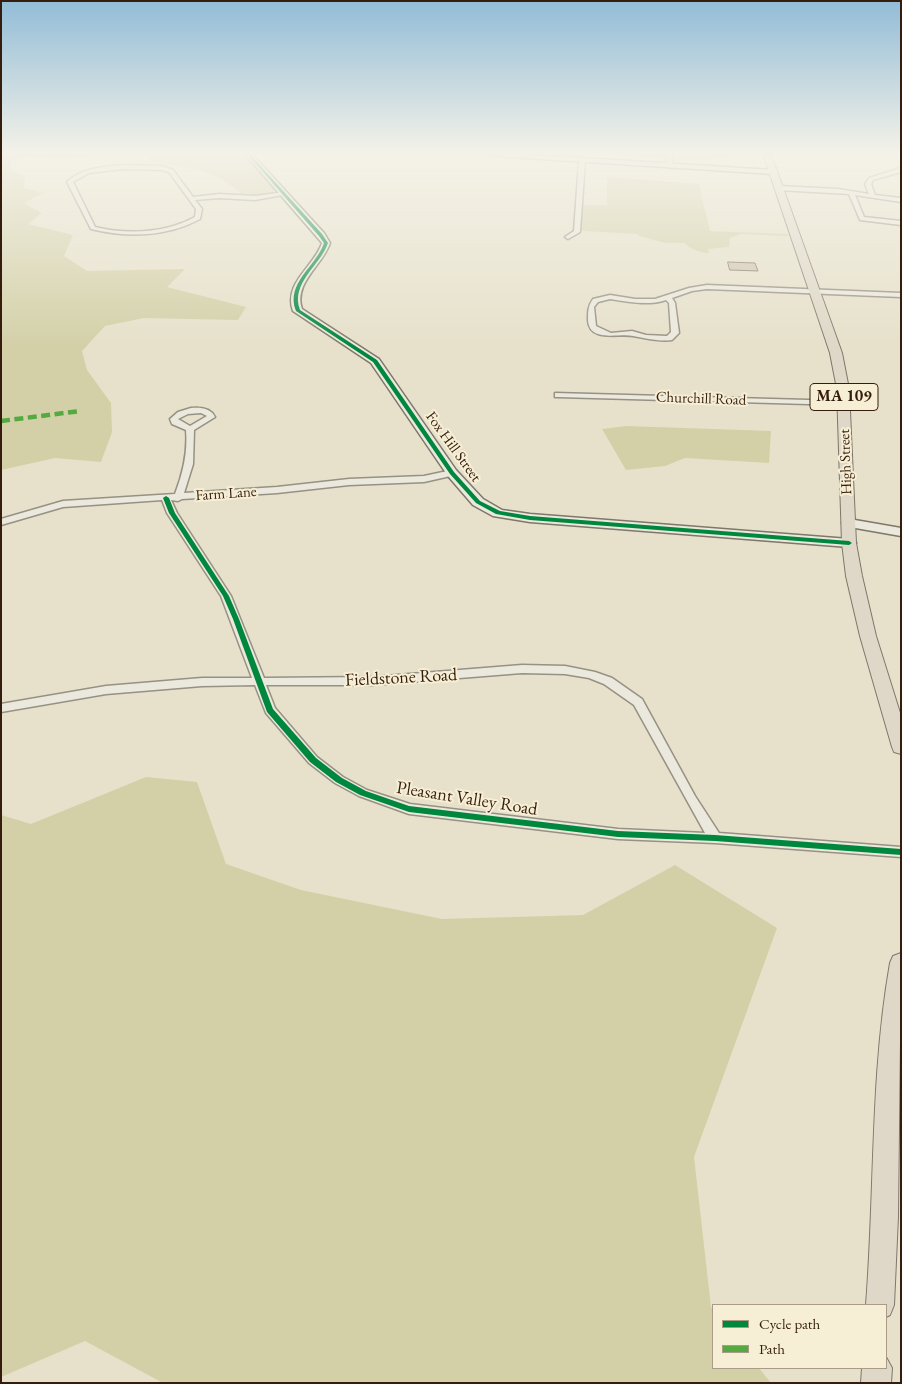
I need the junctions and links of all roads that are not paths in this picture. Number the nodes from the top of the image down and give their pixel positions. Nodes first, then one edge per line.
1 (87, 219) edge
2 (197, 219) edge
3 (307, 219) edge
4 (578, 219) edge
5 (789, 219) edge
6 (862, 219) edge
7 (901, 223) edge
8 (568, 237) dead end
9 (815, 292) junction
10 (901, 295) edge
11 (668, 297) junction
12 (558, 395) dead end
13 (844, 404) junction
14 (190, 429) dead end
15 (452, 473) junction
16 (172, 498) junction
17 (1, 522) edge
18 (849, 523) junction
19 (901, 532) edge
20 (849, 543) junction
21 (259, 682) junction
22 (1, 708) edge
23 (901, 747) edge
24 (714, 838) junction
25 (901, 852) edge
26 (901, 963) edge
27 (880, 1304) edge
28 (877, 1369) edge
29 (876, 1383) edge

1 - 2 street
3 - 15 street, Fox Hill Street
4 - 8 street
5 - 9 main road, High Street / MA 109
6 - 7 street
9 - 10 street
9 - 11 street
9 - 13 main road, High Street / MA 109
11 - 11 street
12 - 13 street, Churchill Road
13 - 18 main road, High Street / MA 109
14 - 16 street
15 - 16 street, Farm Lane
15 - 20 street, Fox Hill Street
16 - 17 street, Farm Lane
16 - 21 street, Pleasant Valley Road
18 - 19 street
18 - 20 main road, High Street / MA 109
20 - 23 main road, High Street / MA 109
21 - 22 street, Fieldstone Road
21 - 24 street, Pleasant Valley Road
21 - 24 street, Fieldstone Road
24 - 25 street, Pleasant Valley Road
26 - 27 main road
28 - 29 main road

